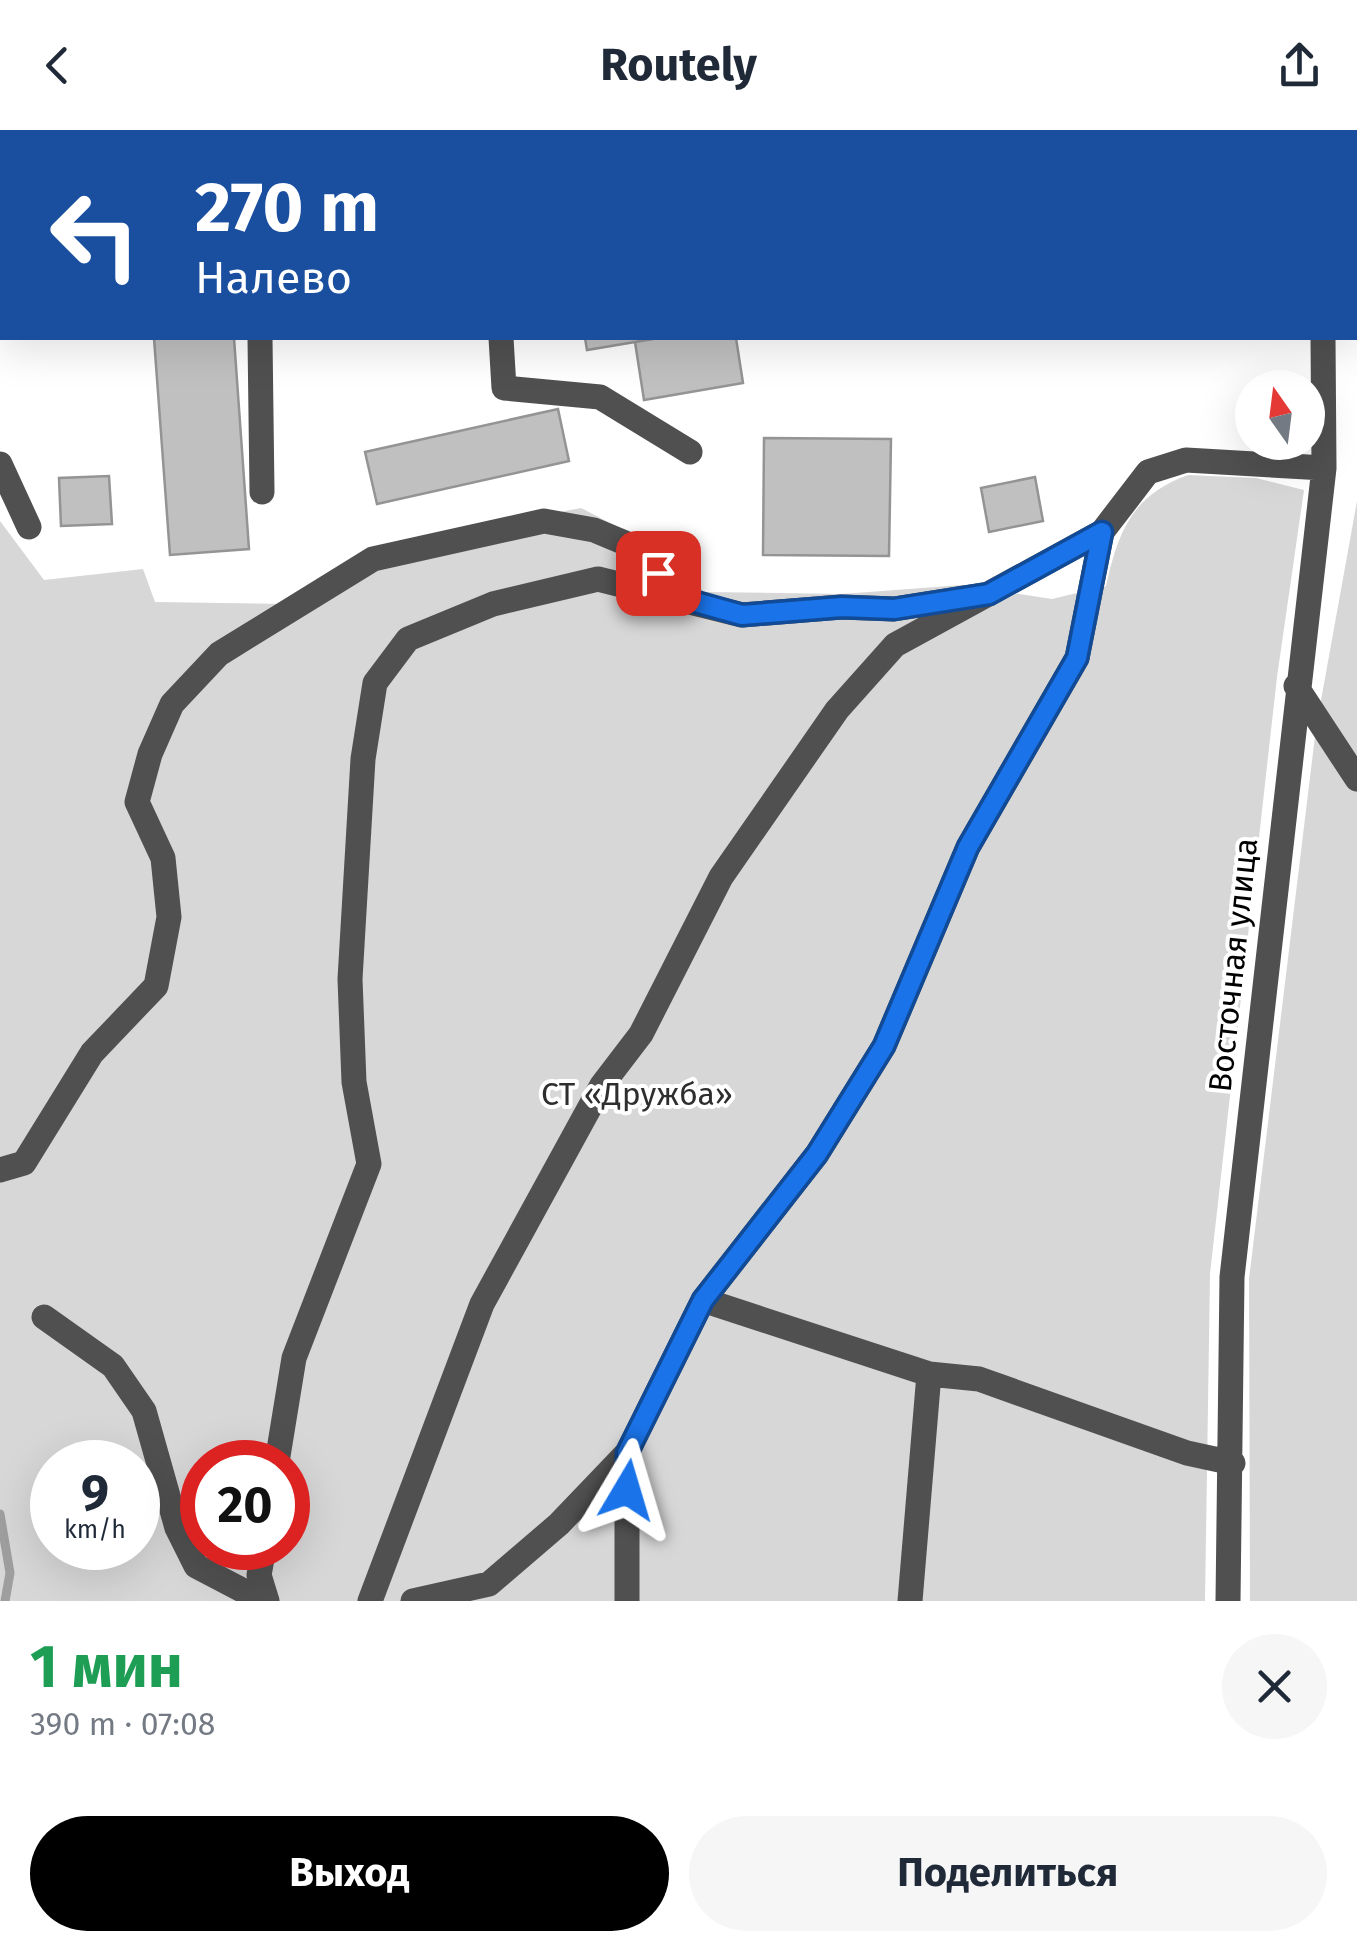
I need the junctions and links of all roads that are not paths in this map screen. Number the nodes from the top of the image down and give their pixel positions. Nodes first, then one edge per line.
1 (260, 340) edge
2 (501, 340) edge
3 (1323, 340) edge
4 (690, 452) dead end
5 (0, 464) edge
6 (1324, 468) junction
7 (262, 492) dead end
8 (28, 527) dead end
9 (1102, 532) junction
10 (989, 594) junction
11 (674, 596) junction
12 (1296, 686) junction
13 (1357, 779) edge
14 (0, 1170) edge
15 (703, 1300) junction
16 (44, 1316) dead end
17 (929, 1374) junction
18 (281, 1440) edge
19 (627, 1453) junction
20 (1233, 1463) junction
21 (261, 1570) edge
22 (265, 1601) edge
23 (370, 1601) edge
24 (413, 1601) edge
25 (626, 1601) edge
26 (910, 1601) edge
27 (1228, 1601) edge

1 - 7 street
2 - 4 street
3 - 6 street, Восточная улица
5 - 8 street
6 - 9 street
6 - 12 street, Восточная улица
9 - 10 street
9 - 15 street
10 - 11 street
10 - 23 street
11 - 14 street
11 - 18 street
12 - 13 street
12 - 20 street, Восточная улица
15 - 17 street
15 - 19 street
16 - 22 street
17 - 20 street
17 - 26 street
19 - 24 street
19 - 25 street
20 - 27 street, Восточная улица
21 - 22 street

